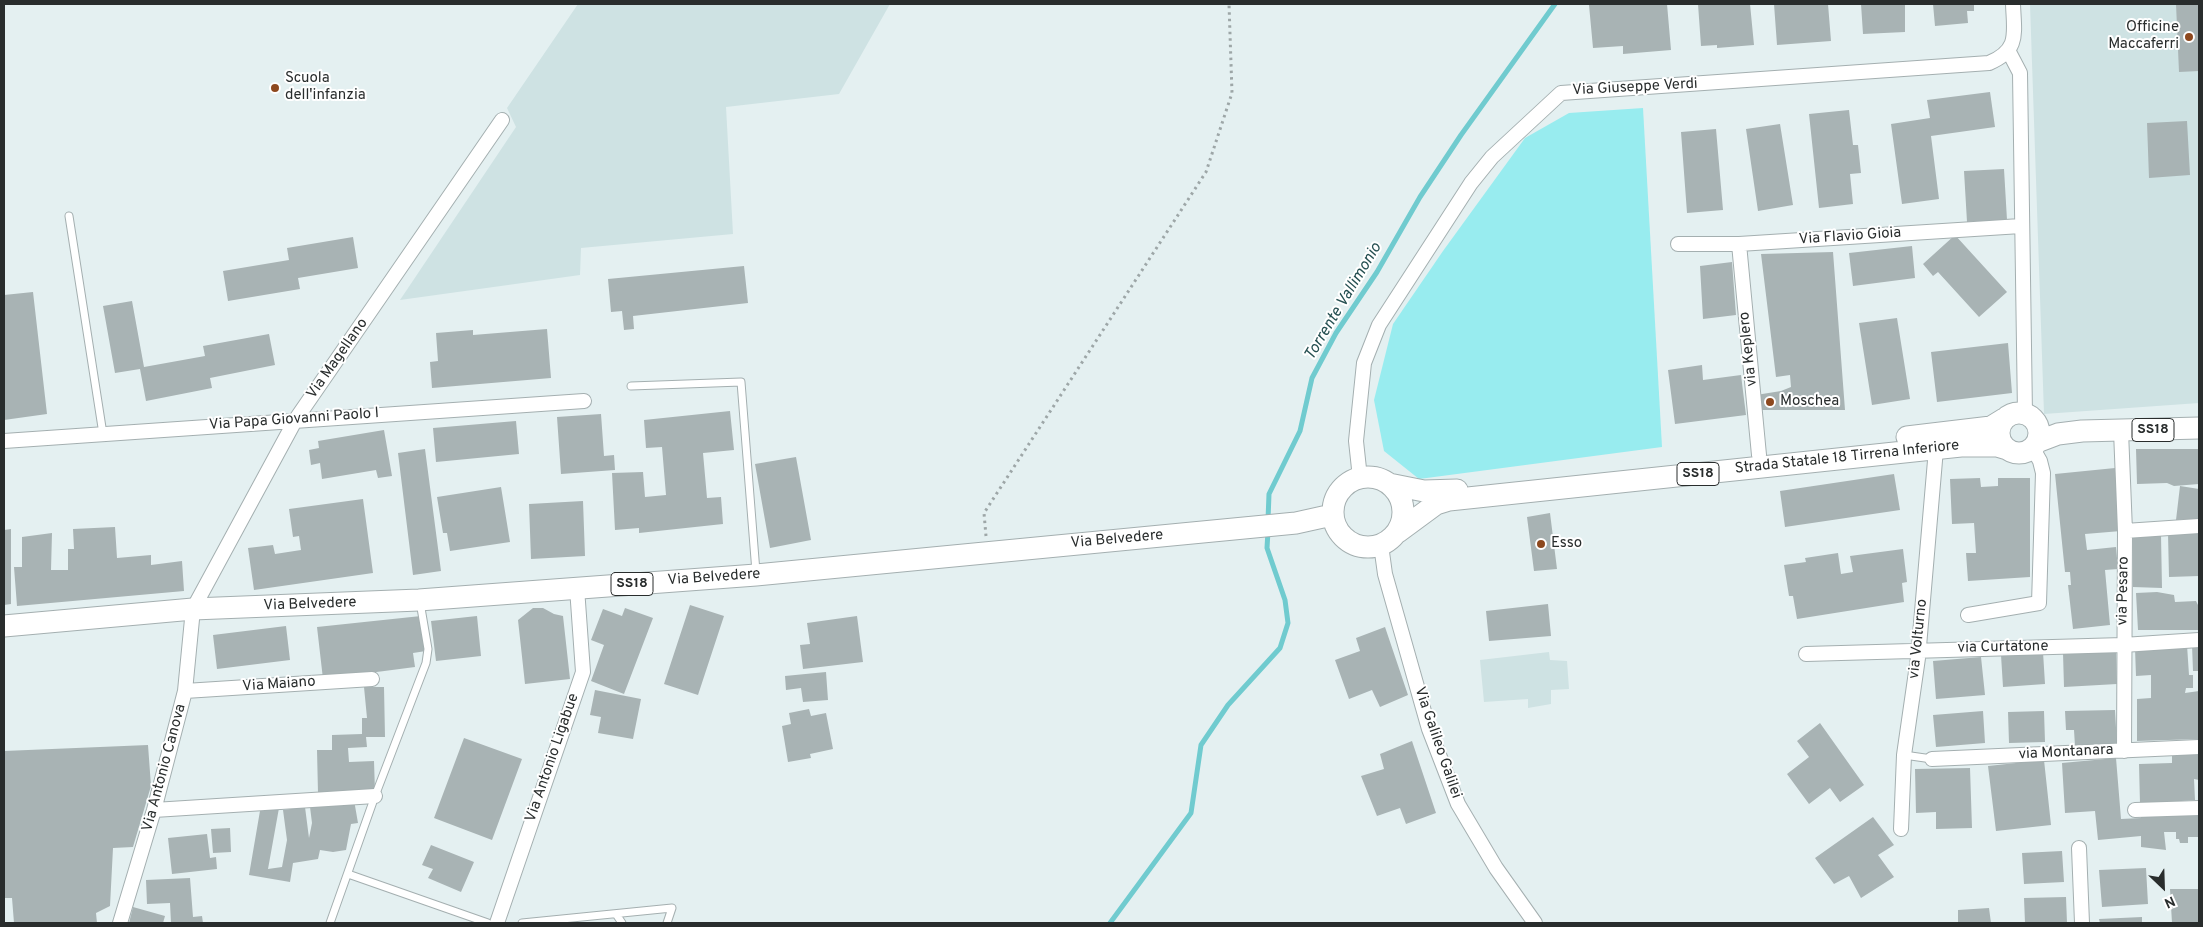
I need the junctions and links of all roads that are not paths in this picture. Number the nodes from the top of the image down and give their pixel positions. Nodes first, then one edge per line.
1 (2013, 4) edge
2 (2009, 52) junction
3 (502, 120) dead end
4 (69, 216) dead end
5 (2021, 226) junction
6 (1678, 244) dead end
7 (1739, 244) junction
8 (631, 386) dead end
9 (584, 401) dead end
10 (2029, 416) junction
11 (296, 419) junction
12 (2004, 419) junction
13 (2199, 428) edge
14 (2113, 431) junction
15 (103, 434) junction
16 (4, 441) edge
17 (2034, 445) junction
18 (1936, 449) junction
19 (2007, 449) junction
20 (1760, 454) junction
21 (1360, 478) junction
22 (1389, 484) junction
23 (1332, 515) junction
24 (2199, 526) edge
25 (2125, 531) junction
26 (1398, 532) junction
27 (1381, 545) junction
28 (756, 575) junction
29 (577, 588) junction
30 (419, 600) junction
31 (193, 609) junction
32 (1968, 615) dead end
33 (4, 626) edge
34 (2199, 640) edge
35 (2123, 645) junction
36 (1919, 649) junction
37 (1806, 654) dead end
38 (372, 679) dead end
39 (186, 692) junction
40 (2199, 747) edge
41 (2124, 751) junction
42 (1904, 755) junction
43 (1932, 759) joint
44 (375, 796) junction
45 (2199, 808) edge
46 (154, 810) junction
47 (2135, 810) dead end
48 (1902, 829) dead end
49 (2079, 848) dead end
50 (348, 874) junction
51 (616, 914) junction
52 (120, 923) edge
53 (330, 923) edge
54 (488, 923) edge
55 (497, 923) edge
56 (522, 923) edge
57 (622, 923) edge
58 (667, 923) edge
59 (1535, 923) edge
60 (2082, 923) edge

1 - 2 street
2 - 5 street
2 - 21 street, Via Giuseppe Verdi
3 - 11 street, Via Magellano
4 - 15 lane
5 - 7 street, Via Flavio Gioia
5 - 10 street
6 - 7 street, Via Flavio Gioia
7 - 20 street, via Keplero
8 - 28 lane
9 - 11 street, Via Papa Giovanni Paolo I
10 - 12 main road, Strada Statale 18 Tirrena Inferiore / SS18
10 - 14 main road, Strada Statale 18 Tirrena Inferiore / SS18
10 - 17 main road
11 - 15 street, Via Papa Giovanni Paolo I
11 - 31 street, Via Magellano
12 - 19 main road
12 - 20 main road, Strada Statale 18 Tirrena Inferiore / SS18
13 - 14 main road, Strada Statale 18 Tirrena Inferiore / SS18
14 - 17 main road, Strada Statale 18 Tirrena Inferiore / SS18
14 - 25 street, via Pesaro
15 - 16 street, Via Papa Giovanni Paolo I
17 - 19 main road, Strada Statale 18 Tirrena Inferiore / SS18
17 - 32 street
18 - 19 main road, Strada Statale 18 Tirrena Inferiore / SS18
18 - 26 main road, Strada Statale 18 Tirrena Inferiore / SS18
18 - 36 street, via Volturno
20 - 22 main road, Strada Statale 18 Tirrena Inferiore / SS18
21 - 22 main road, Strada Statale 18 Tirrena Inferiore / SS18
21 - 23 main road
22 - 26 main road
23 - 27 main road
23 - 28 main road, Via Belvedere / SS18
24 - 25 street
25 - 35 street, via Pesaro
26 - 27 main road, Strada Statale 18 Tirrena Inferiore / SS18
27 - 59 street, Via Galileo Galilei
28 - 29 main road, Via Belvedere / SS18
29 - 30 main road, Via Belvedere / SS18
29 - 55 street, Via Antonio Ligabue
30 - 31 main road, Via Belvedere / SS18
30 - 44 lane
31 - 33 main road, Via Belvedere / SS18
31 - 39 street, Via Antonio Canova
34 - 35 street, via Curtatone
35 - 36 street, via Curtatone
35 - 41 street, via Pesaro
36 - 37 street, via Curtatone
36 - 42 street, via Volturno
38 - 39 street, Via Maiano
39 - 46 street, Via Antonio Canova
40 - 41 street, via Montanara
41 - 43 street, via Montanara
42 - 43 lane
42 - 48 street, via Volturno
44 - 46 street
44 - 50 lane
45 - 47 street
46 - 52 street, Via Antonio Canova
49 - 60 street
50 - 53 lane
50 - 54 lane
51 - 56 lane
51 - 57 lane
51 - 58 lane

